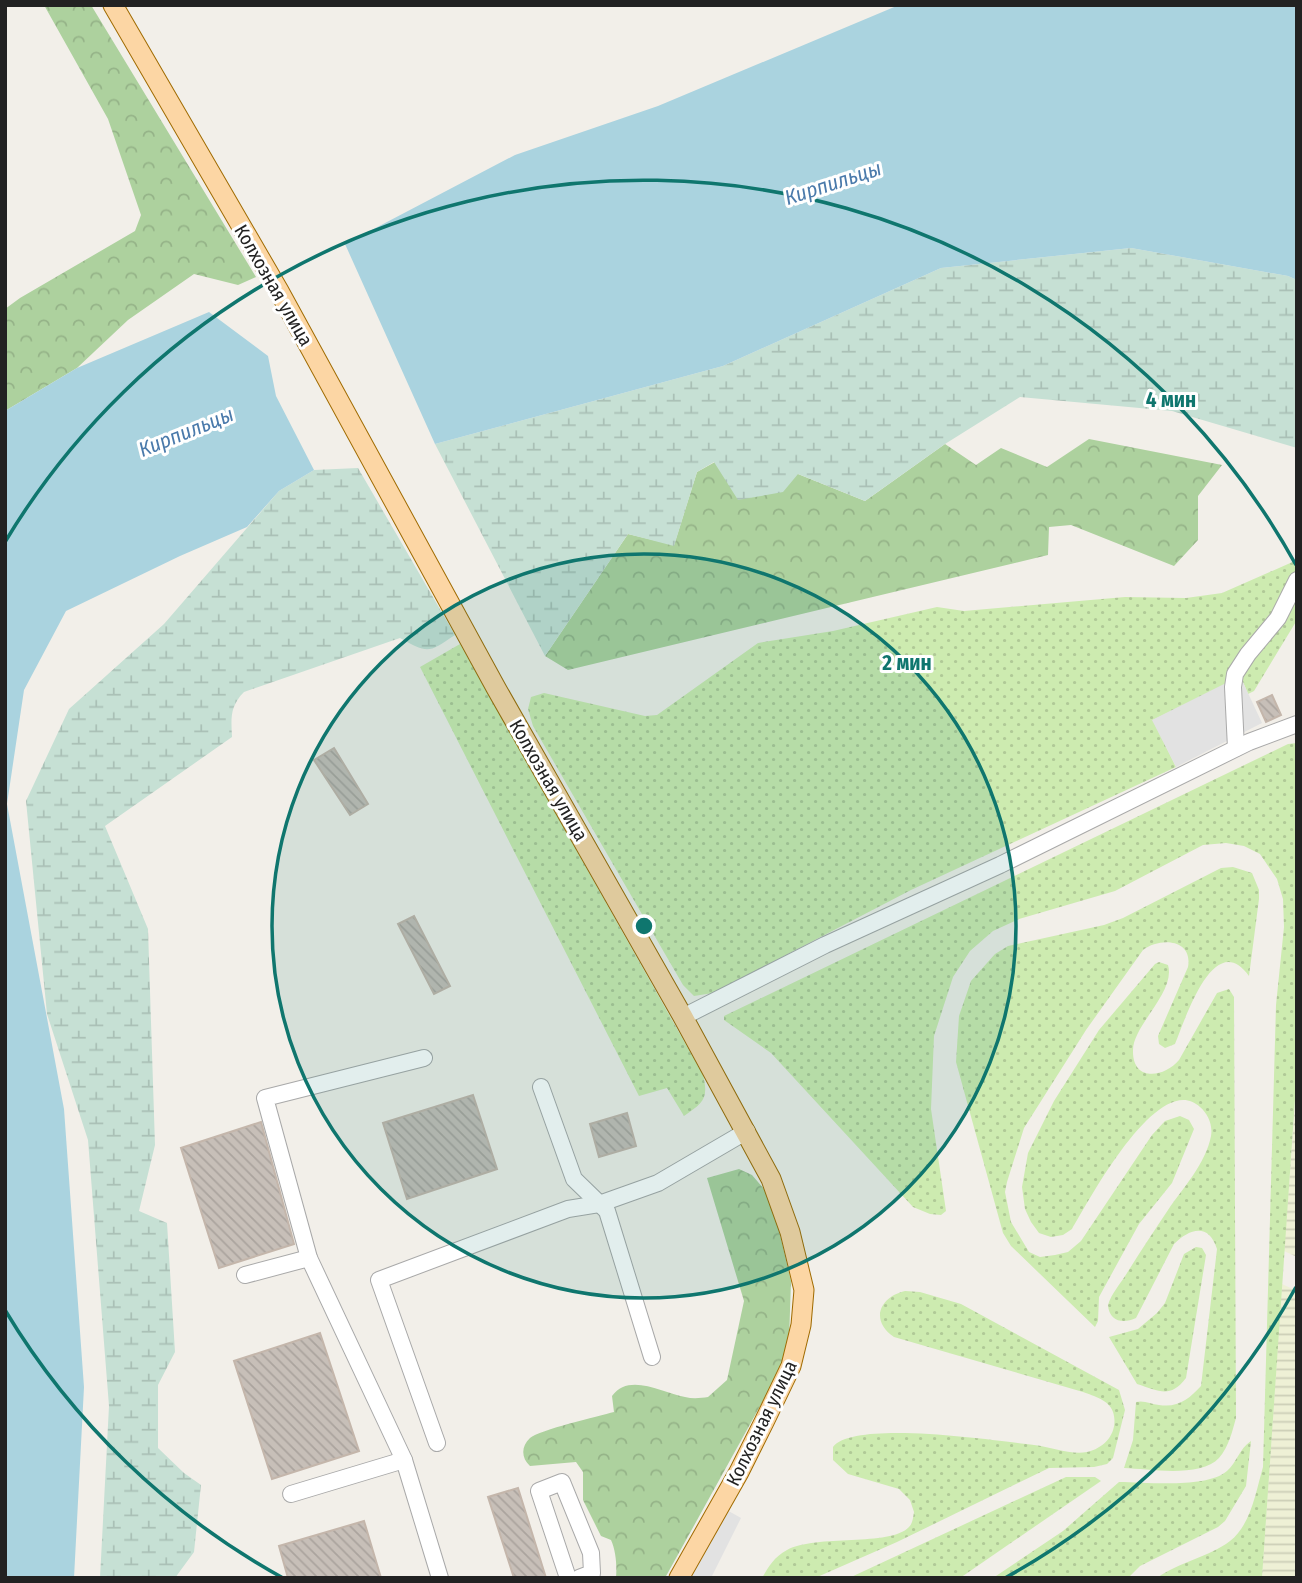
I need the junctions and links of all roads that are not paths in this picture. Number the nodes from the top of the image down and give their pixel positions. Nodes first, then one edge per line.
1 (113, 5) edge
2 (1297, 580) edge
3 (1297, 724) edge
4 (1236, 748) junction
5 (683, 1017) junction
6 (424, 1058) dead end
7 (541, 1087) dead end
8 (747, 1131) junction
9 (599, 1204) junction
10 (309, 1258) junction
11 (245, 1275) dead end
12 (652, 1357) dead end
13 (438, 1443) dead end
14 (404, 1460) junction
15 (291, 1494) dead end
16 (440, 1578) edge
17 (568, 1578) edge
18 (579, 1578) edge
19 (679, 1578) edge

1 - 5 main road, Колхозная улица
2 - 4 lane
3 - 4 lane
4 - 5 lane
5 - 8 main road, Колхозная улица
6 - 10 lane
7 - 9 lane
8 - 9 lane
8 - 19 main road, Колхозная улица
9 - 12 lane
9 - 13 lane
10 - 11 lane
10 - 14 lane
14 - 15 lane
14 - 16 lane
17 - 18 lane

